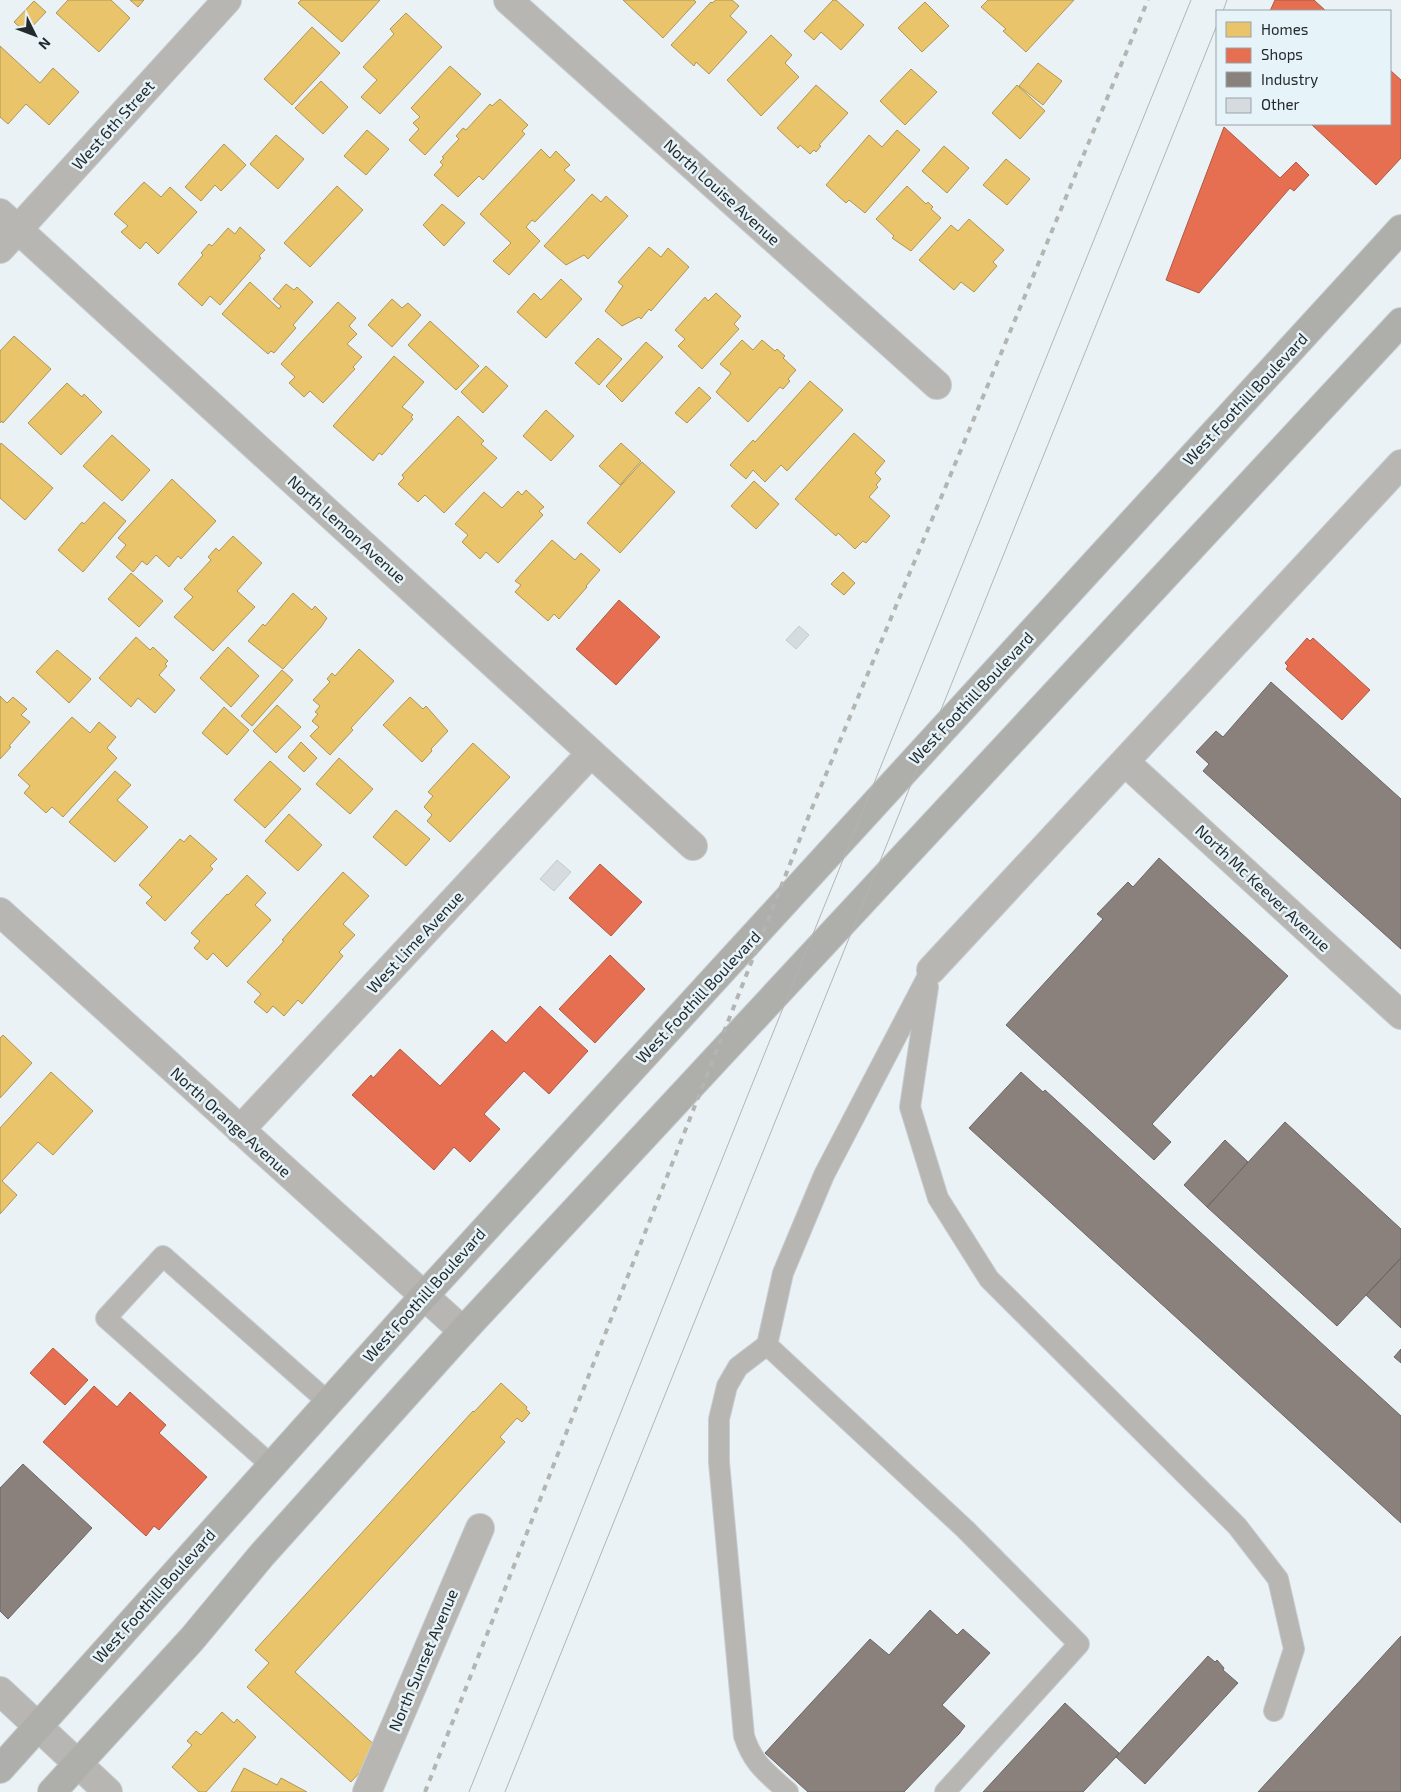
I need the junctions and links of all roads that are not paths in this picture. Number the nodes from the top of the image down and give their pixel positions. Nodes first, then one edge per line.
1 (227, 0) edge
2 (508, 0) edge
3 (9, 221) edge
4 (1401, 229) edge
5 (0, 249) edge
6 (1401, 322) edge
7 (937, 385) dead end
8 (1401, 464) edge
9 (591, 753) junction
10 (1125, 762) junction
11 (693, 846) dead end
12 (0, 912) edge
13 (931, 970) junction
14 (1401, 1015) edge
15 (240, 1130) junction
16 (424, 1296) junction
17 (462, 1331) junction
18 (767, 1344) junction
19 (328, 1402) junction
20 (271, 1465) junction
21 (480, 1528) dead end
22 (0, 1691) edge
23 (1274, 1711) dead end
24 (38, 1726) junction
25 (78, 1764) junction
26 (0, 1769) edge
27 (52, 1792) edge
28 (108, 1792) edge
29 (367, 1792) edge
30 (788, 1792) edge
31 (945, 1792) edge

1 - 3 street, West 6th Street
2 - 7 street, North Louise Avenue
3 - 5 street, West 6th Street
3 - 9 street, North Lemon Avenue
4 - 16 main road, West Foothill Boulevard
6 - 17 main road
8 - 10 street
9 - 11 street, North Lemon Avenue
9 - 15 street, West Lime Avenue
10 - 13 street
10 - 14 street, North Mc Keever Avenue
12 - 15 street, North Orange Avenue
13 - 18 lane
13 - 23 lane
15 - 16 street, North Orange Avenue
16 - 17 street, North Orange Avenue
16 - 19 main road, West Foothill Boulevard
17 - 25 main road
18 - 30 lane
18 - 31 lane
19 - 20 main road, West Foothill Boulevard
19 - 20 lane
20 - 24 main road, West Foothill Boulevard
21 - 29 street, North Sunset Avenue
22 - 24 street
24 - 25 street
24 - 26 main road, West Foothill Boulevard
25 - 27 main road
25 - 28 street

